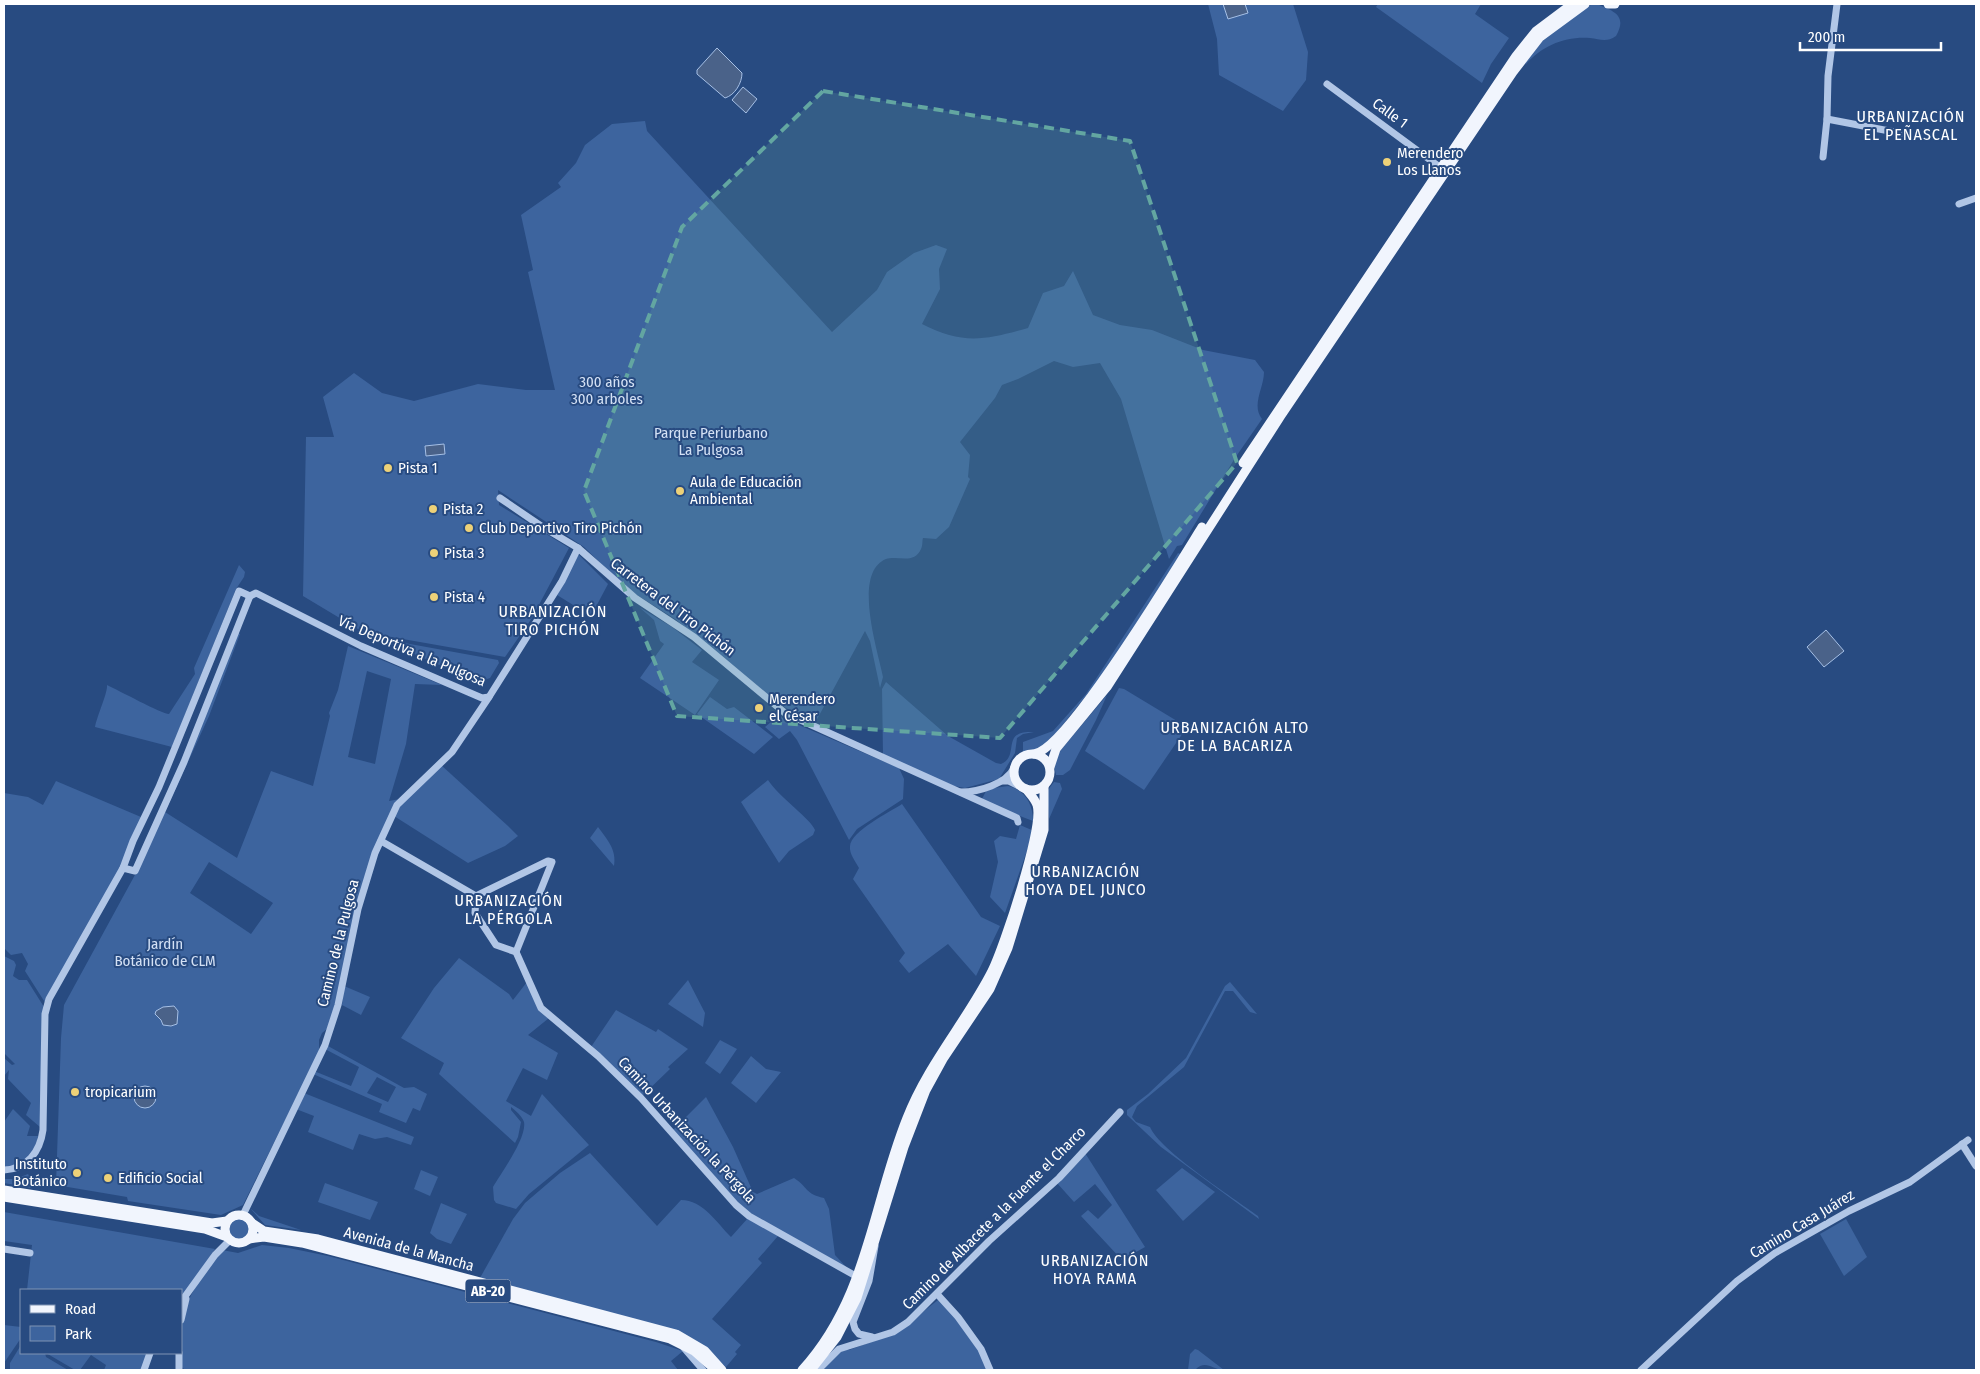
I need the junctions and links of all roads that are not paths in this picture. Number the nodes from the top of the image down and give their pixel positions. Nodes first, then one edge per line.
1 (1572, 4) edge
2 (1585, 4) edge
3 (1608, 4) edge
4 (1615, 4) edge
5 (1836, 4) edge
6 (1327, 84) dead end
7 (1827, 119) junction
8 (1904, 134) dead end
9 (1823, 157) dead end
10 (1437, 165) dead end
11 (1976, 198) edge
12 (1959, 204) dead end
13 (500, 498) dead end
14 (578, 548) junction
15 (250, 596) junction
16 (489, 697) junction
17 (1034, 754) junction
18 (1050, 767) junction
19 (1014, 768) junction
20 (1002, 782) junction
21 (1044, 786) junction
22 (1024, 788) junction
23 (956, 791) junction
24 (979, 797) junction
25 (1018, 822) dead end
26 (381, 841) junction
27 (123, 868) junction
28 (476, 896) junction
29 (516, 952) junction
30 (1120, 1112) dead end
31 (1976, 1166) edge
32 (4, 1170) edge
33 (4, 1190) edge
34 (4, 1197) edge
35 (243, 1215) junction
36 (227, 1221) junction
37 (252, 1223) junction
38 (228, 1238) junction
39 (249, 1239) junction
40 (875, 1244) junction
41 (4, 1249) edge
42 (30, 1253) dead end
43 (854, 1275) dead end
44 (188, 1294) junction
45 (938, 1294) junction
46 (182, 1301) edge
47 (182, 1316) edge
48 (882, 1336) junction
49 (684, 1348) dead end
50 (150, 1354) edge
51 (178, 1354) edge
52 (144, 1370) edge
53 (179, 1370) edge
54 (703, 1370) edge
55 (716, 1370) edge
56 (722, 1370) edge
57 (802, 1370) edge
58 (811, 1370) edge
59 (818, 1370) edge
60 (990, 1370) edge
61 (1640, 1370) edge

1 - 17 main road
2 - 18 main road
3 - 4 main road
5 - 7 street
6 - 10 street, Calle 1
7 - 8 street
7 - 9 street
11 - 12 street
13 - 14 street, Carretera del Tiro Pichón
14 - 16 street, Vía Deportiva a la Pulgosa
14 - 23 street, Carretera del Tiro Pichón
15 - 16 street, Vía Deportiva a la Pulgosa
15 - 27 street
15 - 27 street
16 - 26 street, Camino de la Pulgosa
17 - 18 main road
17 - 19 main road
18 - 21 main road
19 - 20 street
19 - 22 main road
20 - 22 street
20 - 24 street
21 - 22 main road
21 - 40 main road
22 - 57 main road
23 - 24 street, Carretera del Tiro Pichón
23 - 24 street
24 - 25 street, Carretera del Tiro Pichón
26 - 28 street
26 - 35 street, Camino de la Pulgosa
27 - 32 street
28 - 29 street
28 - 29 street
29 - 43 street, Camino Urbanización la Pérgola
30 - 45 street, Camino de Albacete a la Fuente el Charco
31 - 61 street, Camino Casa Juárez
33 - 36 main road
34 - 38 main road, AB-20
35 - 36 main road
35 - 37 main road
36 - 38 main road
37 - 39 main road
37 - 56 main road, Avenida de la Mancha / AB-20
38 - 39 main road, AB-20
38 - 44 street
39 - 55 main road, Avenida de la Mancha / AB-20
40 - 48 street
40 - 58 main road
41 - 42 street
44 - 46 street
44 - 47 street
45 - 48 street, Camino de Albacete a la Fuente el Charco
45 - 60 street
48 - 59 street, Camino de Albacete a la Fuente el Charco
49 - 54 street
50 - 52 street
51 - 53 street

